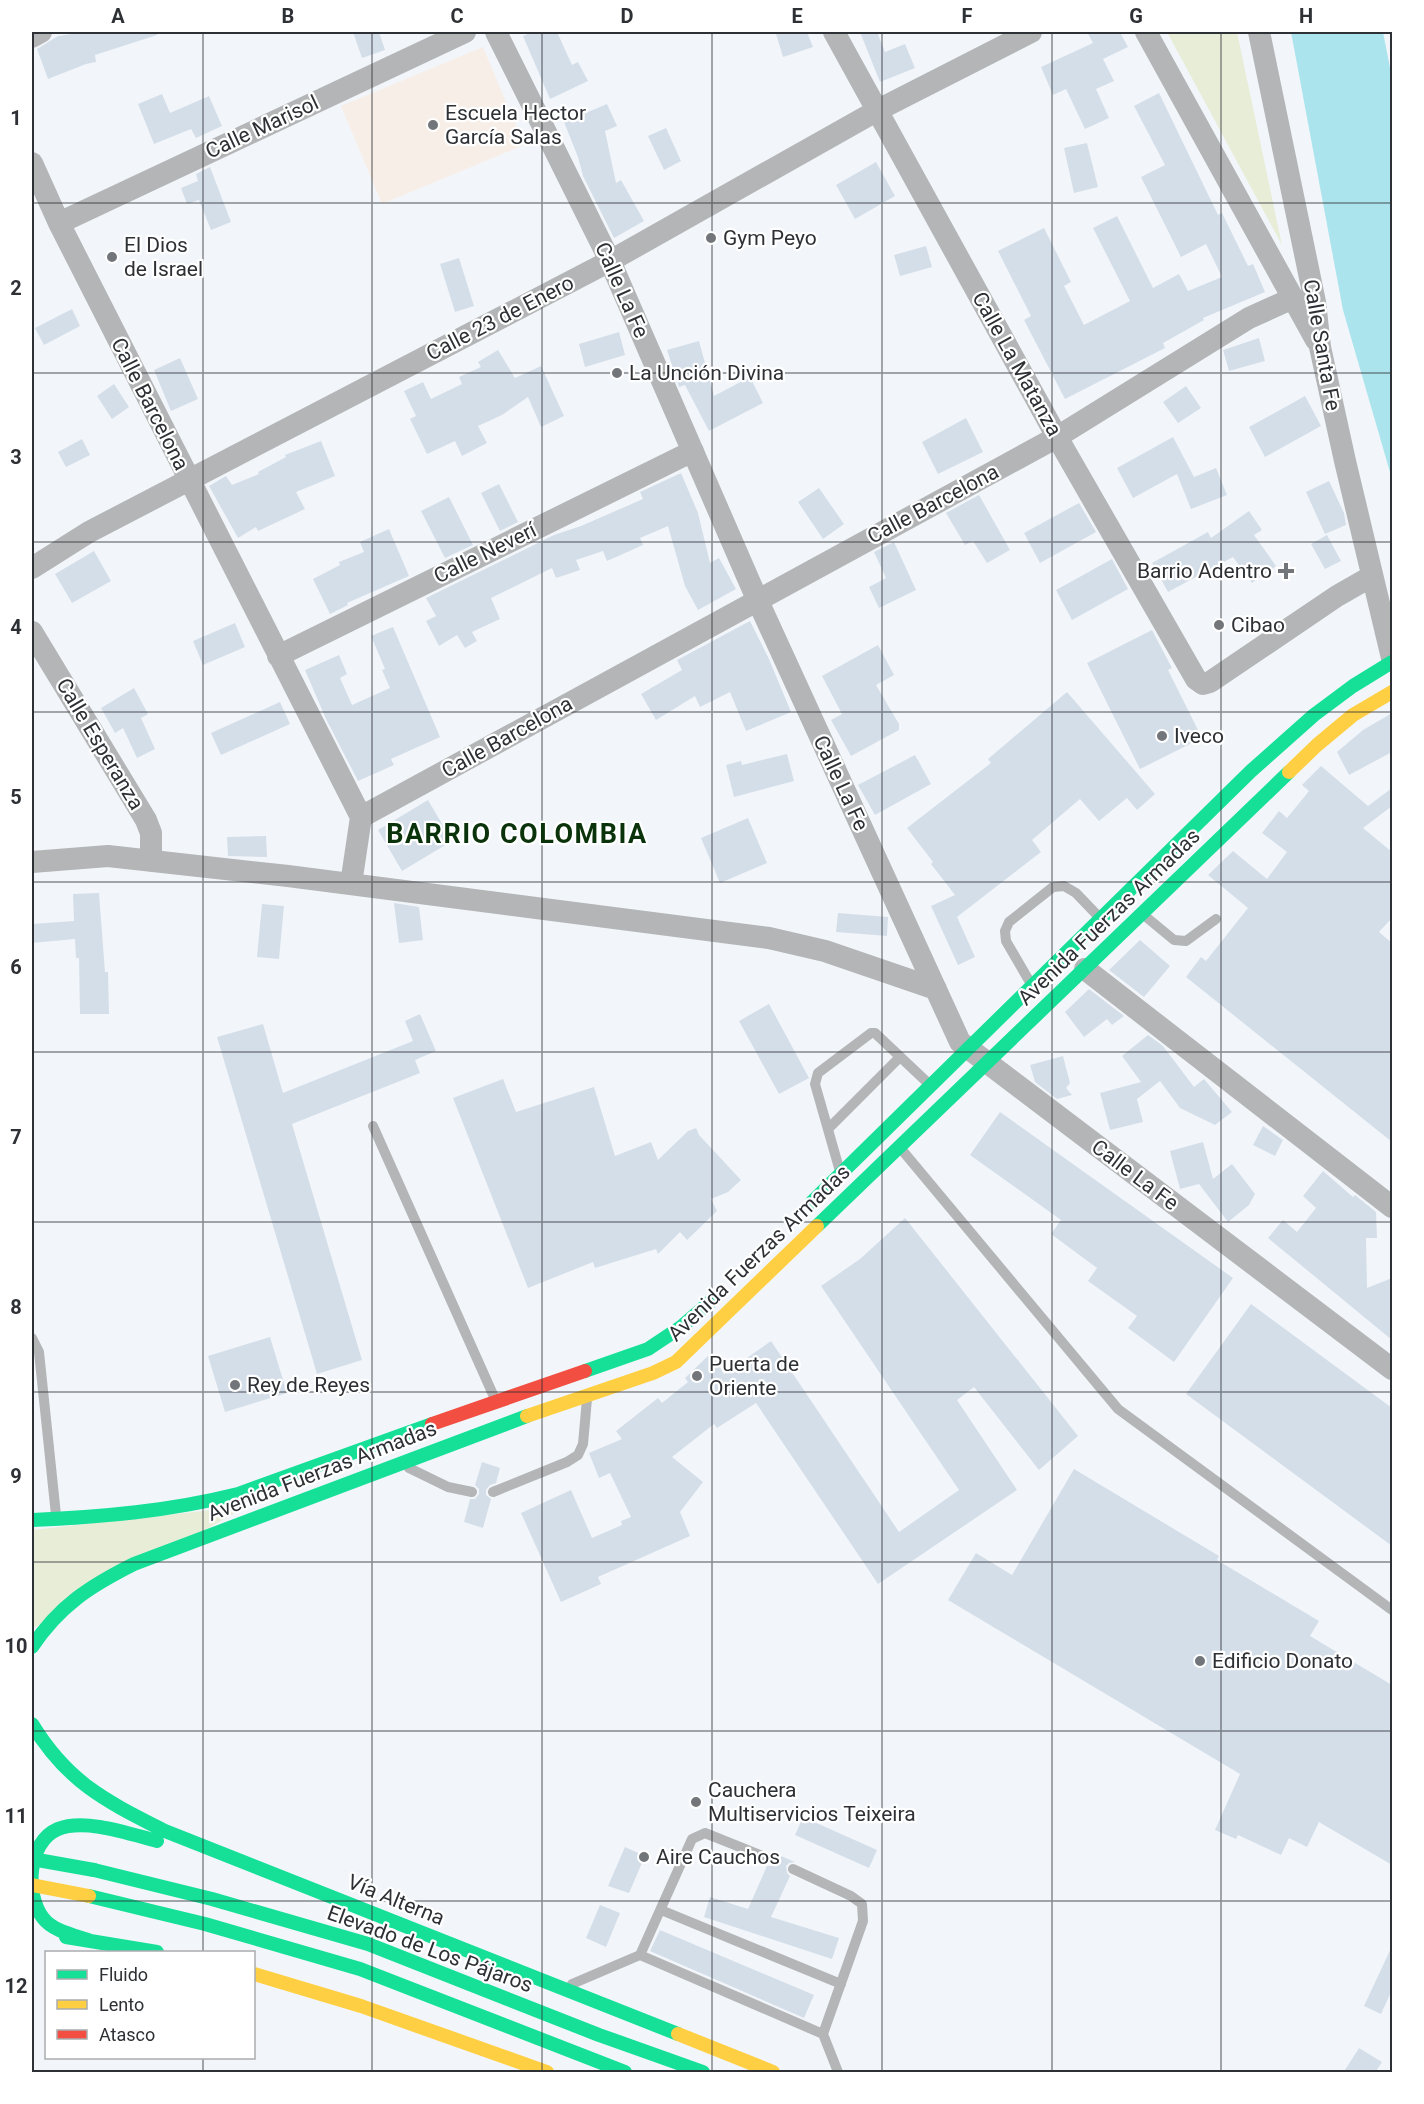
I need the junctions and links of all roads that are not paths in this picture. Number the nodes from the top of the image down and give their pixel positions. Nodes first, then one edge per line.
1 (40, 32) edge
2 (465, 32) edge
3 (496, 32) edge
4 (834, 32) edge
5 (1031, 32) edge
6 (1146, 32) edge
7 (1259, 32) edge
8 (32, 37) edge
9 (878, 110) junction
10 (32, 163) edge
11 (59, 223) junction
12 (610, 261) junction
13 (1291, 299) junction
14 (1320, 347) junction
15 (1057, 437) junction
16 (693, 451) junction
17 (188, 479) junction
18 (32, 568) edge
19 (1372, 576) junction
20 (757, 599) junction
21 (32, 632) edge
22 (278, 656) junction
23 (1392, 658) edge
24 (1392, 662) edge
25 (1392, 692) edge
26 (361, 817) junction
27 (152, 861) junction
28 (32, 862) edge
29 (351, 884) junction
30 (1143, 914) junction
31 (1100, 919) junction
32 (1216, 919) dead end
33 (1085, 969) junction
34 (1032, 986) junction
35 (936, 989) junction
36 (968, 1048) junction
37 (900, 1057) junction
38 (987, 1063) junction
39 (930, 1084) junction
40 (948, 1101) junction
41 (373, 1126) dead end
42 (828, 1129) junction
43 (900, 1147) junction
44 (841, 1173) junction
45 (849, 1196) junction
46 (1392, 1207) edge
47 (805, 1208) dead end
48 (717, 1296) dead end
49 (32, 1338) edge
50 (1392, 1369) edge
51 (587, 1395) junction
52 (497, 1402) junction
53 (394, 1452) junction
54 (472, 1492) dead end
55 (494, 1492) dead end
56 (57, 1519) junction
57 (32, 1520) edge
58 (1392, 1610) edge
59 (32, 1647) edge
60 (32, 1724) edge
61 (32, 1859) edge
62 (770, 1859) dead end
63 (238, 1860) junction
64 (793, 1869) dead end
65 (32, 1885) edge
66 (661, 1910) junction
67 (43, 1934) dead end
68 (88, 1940) junction
69 (146, 1951) edge
70 (640, 1955) junction
71 (255, 1974) edge
72 (841, 1984) junction
73 (561, 1989) junction
74 (823, 2034) junction
75 (547, 2073) edge
76 (625, 2073) edge
77 (703, 2073) edge
78 (773, 2073) edge
79 (838, 2073) edge

1 - 8 street
2 - 11 street, Calle Marisol
3 - 12 street, Calle La Fe
4 - 9 street, Calle La Matanza
5 - 9 street, Calle 23 de Enero
6 - 13 street
7 - 14 street, Calle Santa Fe
9 - 12 street, Calle 23 de Enero
9 - 15 street, Calle La Matanza
10 - 11 street, Calle Barcelona
11 - 17 street, Calle Barcelona
12 - 16 street, Calle La Fe
12 - 17 street, Calle 23 de Enero
13 - 14 street
13 - 15 street, Calle Barcelona
14 - 19 street, Calle Santa Fe
15 - 19 street, Calle La Matanza
15 - 20 street, Calle Barcelona
16 - 20 street, Calle La Fe
16 - 22 street, Calle Neverí
17 - 18 street, Calle 23 de Enero
17 - 22 street, Calle Barcelona
19 - 23 street, Calle Santa Fe
20 - 26 street, Calle Barcelona
20 - 35 street, Calle La Fe
21 - 27 street, Calle Esperanza
22 - 26 street, Calle Barcelona
24 - 31 main road, Avenida Fuerzas Armadas
25 - 30 main road, Avenida Fuerzas Armadas
26 - 29 street
27 - 28 street
27 - 29 street
29 - 35 street
30 - 32 lane
30 - 33 main road, Avenida Fuerzas Armadas
31 - 34 main road, Avenida Fuerzas Armadas
31 - 34 lane
33 - 38 main road, Avenida Fuerzas Armadas
33 - 46 street
34 - 36 main road, Avenida Fuerzas Armadas
35 - 36 street, Calle La Fe
36 - 38 street, Calle La Fe
36 - 39 main road, Avenida Fuerzas Armadas
37 - 39 lane
37 - 42 lane
37 - 42 lane
38 - 40 main road, Avenida Fuerzas Armadas
38 - 50 street, Calle La Fe
39 - 40 lane
39 - 44 main road, Avenida Fuerzas Armadas
40 - 43 main road, Avenida Fuerzas Armadas
41 - 52 lane
42 - 44 lane
43 - 45 main road, Avenida Fuerzas Armadas
43 - 58 lane
44 - 45 lane
44 - 47 main road, Avenida Fuerzas Armadas
45 - 51 main road, Avenida Fuerzas Armadas
48 - 52 main road, Avenida Fuerzas Armadas
49 - 56 lane
51 - 53 main road, Avenida Fuerzas Armadas
51 - 55 lane
52 - 53 main road, Avenida Fuerzas Armadas
53 - 54 lane
53 - 56 main road, Avenida Fuerzas Armadas
53 - 59 main road, Avenida Fuerzas Armadas
56 - 57 main road, Avenida Fuerzas Armadas
60 - 63 main road, Vía Alterna
61 - 77 main road, Elevado de Los Pájaros, bridge
62 - 66 lane
63 - 68 main road
63 - 73 main road, Vía Alterna
64 - 72 lane
65 - 76 main road, Elevado de Los Pájaros, bridge
66 - 70 lane
66 - 72 lane
67 - 68 main road
68 - 69 main road
70 - 73 lane
70 - 74 lane
71 - 75 main road
72 - 74 lane
73 - 78 main road, Vía Alterna
74 - 79 lane

